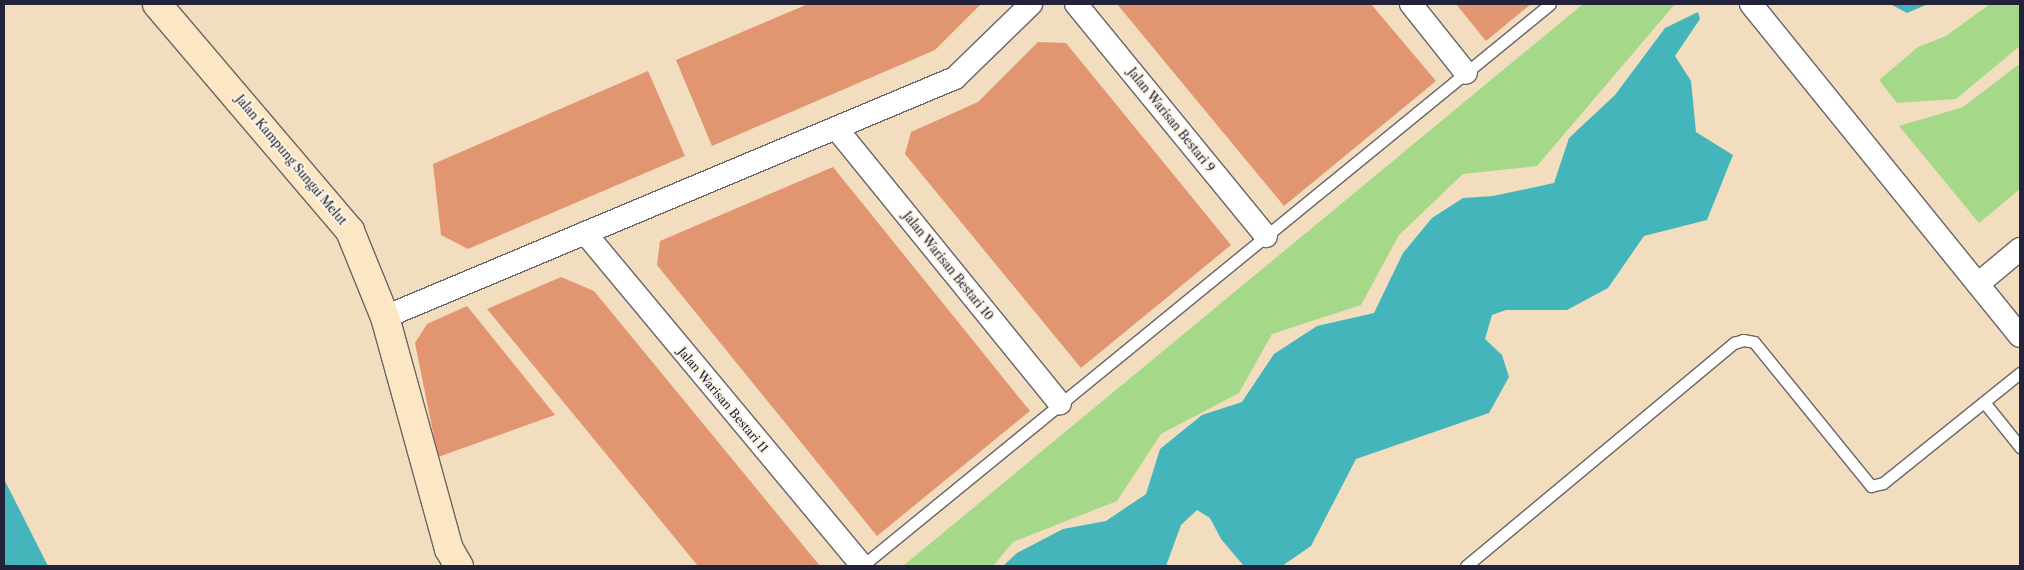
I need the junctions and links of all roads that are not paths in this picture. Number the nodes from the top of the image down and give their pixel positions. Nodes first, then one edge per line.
1 (157, 4) edge
2 (1031, 4) edge
3 (1076, 4) edge
4 (1411, 4) edge
5 (1550, 4) edge
6 (1752, 4) edge
7 (1466, 73) junction
8 (836, 128) junction
9 (585, 233) junction
10 (1266, 236) junction
11 (2020, 249) edge
12 (1978, 284) junction
13 (385, 317) junction
14 (2020, 336) edge
15 (2020, 373) edge
16 (1984, 402) junction
17 (1060, 404) junction
18 (2020, 427) edge
19 (2011, 435) junction
20 (2020, 447) edge
21 (459, 566) edge
22 (862, 566) edge
23 (1466, 566) edge

1 - 13 main road, Jalan Kampung Sungai Melut
2 - 8 street
3 - 10 street, Jalan Warisan Bestari 9
4 - 7 street
5 - 7 lane
6 - 12 street
7 - 10 lane
8 - 9 street
8 - 17 street, Jalan Warisan Bestari 10
9 - 13 street
9 - 22 street, Jalan Warisan Bestari 11
10 - 17 lane
11 - 12 street
12 - 14 street
13 - 21 main road, Jalan Kampung Sungai Melut
15 - 16 lane
16 - 19 lane
16 - 23 lane
17 - 22 lane
18 - 19 lane
19 - 20 lane

